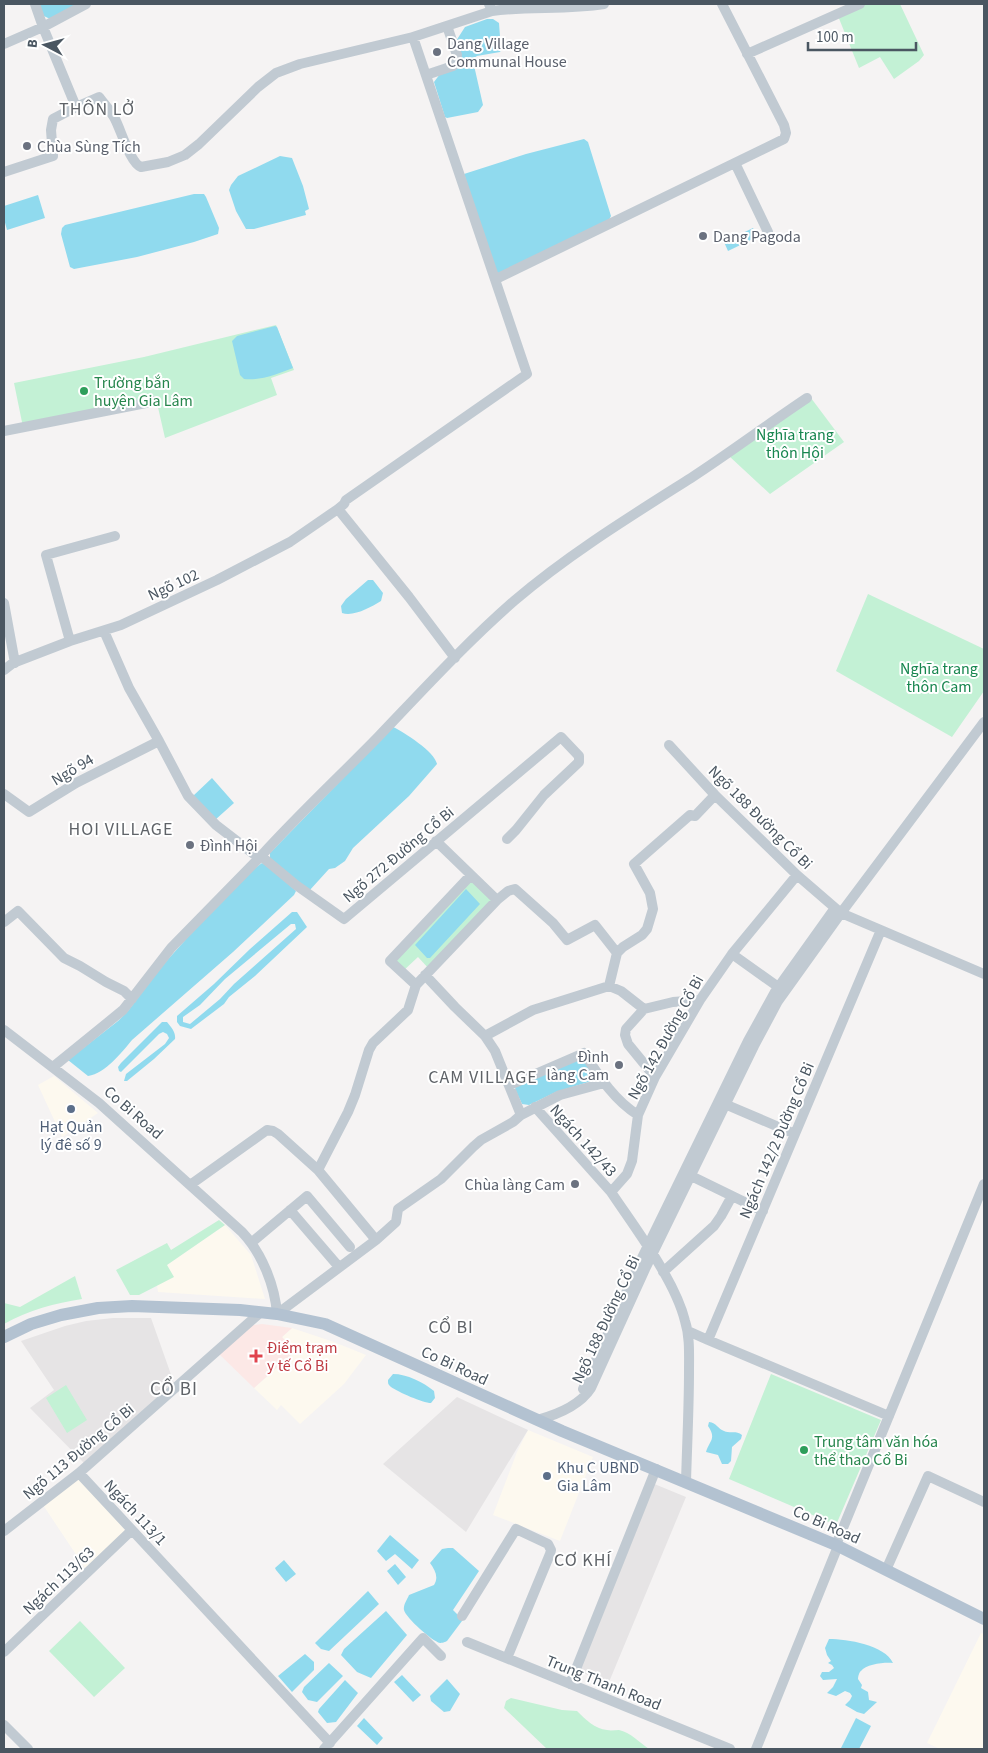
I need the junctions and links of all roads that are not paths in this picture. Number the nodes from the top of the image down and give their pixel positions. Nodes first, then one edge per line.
1 (35, 4) edge
2 (86, 4) edge
3 (604, 4) edge
4 (722, 4) edge
5 (860, 4) edge
6 (491, 7) edge
7 (447, 26) junction
8 (43, 27) junction
9 (413, 37) junction
10 (4, 44) edge
11 (747, 54) junction
12 (426, 75) junction
13 (76, 107) junction
14 (735, 163) junction
15 (4, 172) edge
16 (768, 232) dead end
17 (496, 280) junction
18 (807, 398) dead end
19 (156, 402) dead end
20 (4, 431) edge
21 (341, 506) junction
22 (114, 536) dead end
23 (4, 602) edge
24 (104, 631) junction
25 (70, 641) junction
26 (455, 658) junction
27 (16, 663) junction
28 (4, 670) edge
29 (984, 722) edge
30 (159, 741) junction
31 (669, 745) dead end
32 (4, 794) edge
33 (715, 795) junction
34 (507, 839) dead end
35 (436, 842) junction
36 (260, 857) junction
37 (471, 875) junction
38 (797, 875) junction
39 (497, 900) junction
40 (838, 911) junction
41 (4, 922) edge
42 (880, 930) junction
43 (617, 952) junction
44 (732, 954) junction
45 (984, 974) edge
46 (425, 975) junction
47 (416, 985) junction
48 (609, 986) junction
49 (781, 990) junction
50 (132, 1000) junction
51 (700, 1000) junction
52 (644, 1009) junction
53 (4, 1030) edge
54 (485, 1036) junction
55 (53, 1067) junction
56 (656, 1077) junction
57 (604, 1082) junction
58 (510, 1085) junction
59 (722, 1103) junction
60 (535, 1107) junction
61 (521, 1115) junction
62 (638, 1115) junction
63 (795, 1134) junction
64 (318, 1170) junction
65 (688, 1174) junction
66 (984, 1184) edge
67 (190, 1185) junction
68 (611, 1192) junction
69 (732, 1196) junction
70 (290, 1210) junction
71 (762, 1211) junction
72 (376, 1240) junction
73 (251, 1243) junction
74 (350, 1248) dead end
75 (650, 1251) junction
76 (339, 1268) junction
77 (663, 1272) junction
78 (260, 1312) junction
79 (277, 1314) junction
80 (688, 1331) junction
81 (4, 1337) edge
82 (708, 1340) junction
83 (889, 1416) junction
84 (537, 1420) junction
85 (656, 1469) junction
86 (79, 1473) junction
87 (686, 1482) junction
88 (984, 1502) edge
89 (132, 1530) junction
90 (4, 1531) edge
91 (837, 1546) junction
92 (886, 1570) junction
93 (462, 1616) dead end
94 (984, 1619) edge
95 (467, 1642) dead end
96 (4, 1652) edge
97 (441, 1656) dead end
98 (507, 1658) junction
99 (570, 1684) junction
100 (4, 1725) edge
101 (326, 1743) edge
102 (28, 1749) edge
103 (730, 1749) edge
104 (756, 1749) edge

1 - 8 street
2 - 8 street
3 - 6 street
4 - 11 street
5 - 11 street
6 - 7 street
7 - 9 street
7 - 12 street
8 - 10 street
8 - 13 street
9 - 12 street
9 - 13 street
11 - 14 street
12 - 17 street
13 - 15 street
14 - 16 street
14 - 17 street
17 - 21 street, Ngõ 102
18 - 26 street
19 - 20 street
21 - 24 street, Ngõ 102
21 - 26 street
22 - 25 street
23 - 27 street
24 - 25 street, Ngõ 102
24 - 30 street
25 - 27 street, Ngõ 102
26 - 36 street
27 - 28 street, Ngõ 102
29 - 40 street
30 - 32 street, Ngõ 94
30 - 36 street
31 - 33 street, Ngõ 188 Đường Cổ Bi
33 - 38 street, Ngõ 188 Đường Cổ Bi
33 - 43 street
34 - 35 street, Ngõ 272 Đường Cổ Bi
35 - 36 street, Ngõ 272 Đường Cổ Bi
35 - 37 street
36 - 50 street
37 - 39 street
37 - 47 street
38 - 40 street, Ngõ 188 Đường Cổ Bi
38 - 44 street, Ngõ 142 Đường Cổ Bi
39 - 43 street
39 - 46 street
40 - 42 street
40 - 49 street, Ngõ 188 Đường Cổ Bi
41 - 50 street
42 - 45 street
42 - 63 street, Ngách 142/2 Đường Cổ Bi
43 - 48 street
44 - 49 street
44 - 51 street, Ngõ 142 Đường Cổ Bi
46 - 47 street
46 - 54 street
47 - 64 street
48 - 52 street
48 - 54 street
49 - 59 street, Ngõ 188 Đường Cổ Bi
50 - 55 street
51 - 52 street
51 - 56 street, Ngõ 142 Đường Cổ Bi
52 - 56 street
53 - 55 street, Co Bi Road
54 - 58 street
55 - 67 street, Co Bi Road
56 - 62 street, Ngõ 142 Đường Cổ Bi
57 - 58 street
57 - 60 street
57 - 62 street
58 - 61 street
59 - 63 street
59 - 65 street, Ngõ 188 Đường Cổ Bi
60 - 61 street
60 - 68 street, Ngách 142/43
61 - 72 street
62 - 68 street, Ngõ 142 Đường Cổ Bi
63 - 71 street, Ngách 142/2 Đường Cổ Bi
64 - 67 street
64 - 72 street
65 - 69 street
65 - 75 street, Ngõ 188 Đường Cổ Bi
66 - 83 street
67 - 73 street, Co Bi Road
68 - 75 street
69 - 71 street
69 - 77 street
70 - 73 street
70 - 74 street
70 - 76 street
71 - 82 street, Ngách 142/2 Đường Cổ Bi
72 - 76 street
73 - 79 street, Co Bi Road
75 - 77 street
75 - 84 street, Ngõ 188 Đường Cổ Bi
76 - 79 street
77 - 80 street
78 - 79 main road
78 - 81 main road
78 - 86 street, Ngõ 113 Đường Cổ Bi
79 - 84 main road, Co Bi Road
80 - 82 street
80 - 87 street
82 - 83 street
83 - 91 street
84 - 85 main road, Co Bi Road
85 - 87 main road, Co Bi Road
85 - 99 street
86 - 89 street, Ngách 113/1
86 - 90 street, Ngõ 113 Đường Cổ Bi
87 - 91 main road, Co Bi Road
88 - 92 street
89 - 96 street, Ngách 113/63
89 - 101 street, Ngách 113/1
91 - 92 main road, Co Bi Road
91 - 104 street
92 - 94 main road, Co Bi Road
93 - 98 street
95 - 98 street, Trung Thanh Road
97 - 101 street
98 - 99 street, Trung Thanh Road
99 - 103 street, Trung Thanh Road
100 - 102 street

